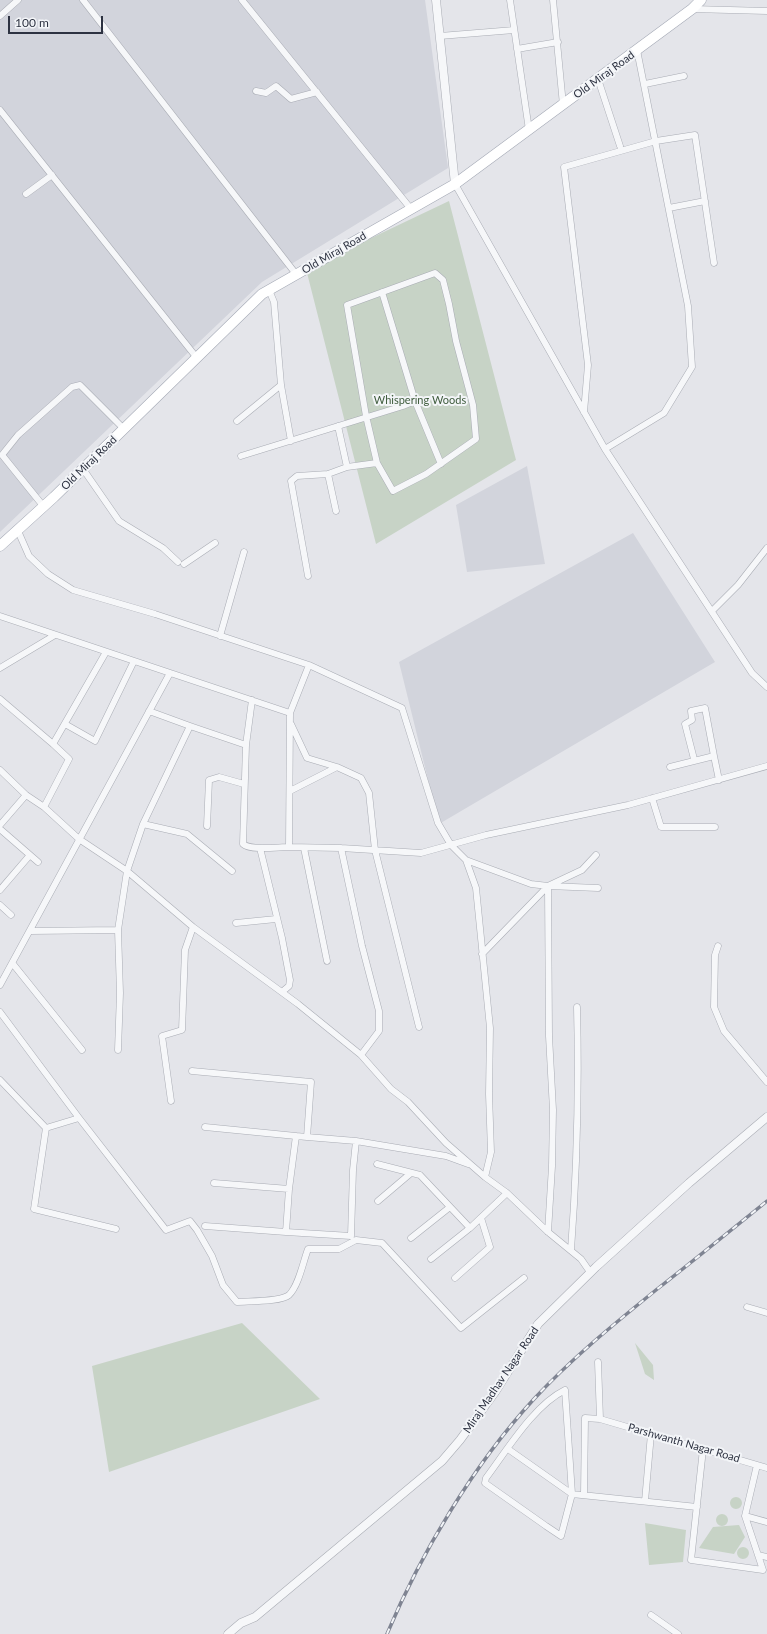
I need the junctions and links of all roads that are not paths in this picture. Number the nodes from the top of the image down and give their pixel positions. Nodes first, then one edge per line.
1 (18, 0) edge
2 (83, 0) edge
3 (436, 0) edge
4 (510, 0) edge
5 (553, 0) edge
6 (701, 0) edge
7 (245, 1) edge
8 (692, 10) junction
9 (767, 11) edge
10 (0, 16) edge
11 (514, 30) junction
12 (440, 36) junction
13 (558, 42) junction
14 (517, 49) junction
15 (638, 50) junction
16 (684, 76) dead end
17 (598, 79) junction
18 (645, 84) junction
19 (256, 91) dead end
20 (317, 92) junction
21 (563, 105) junction
22 (0, 110) edge
23 (529, 130) junction
24 (656, 141) junction
25 (620, 146) dead end
26 (52, 175) junction
27 (455, 184) junction
28 (26, 194) dead end
29 (705, 201) junction
30 (669, 208) junction
31 (411, 209) junction
32 (714, 263) dead end
33 (296, 274) junction
34 (269, 290) junction
35 (382, 292) junction
36 (197, 358) junction
37 (281, 385) junction
38 (415, 401) junction
39 (584, 412) junction
40 (366, 416) junction
41 (237, 420) dead end
42 (338, 426) junction
43 (124, 429) junction
44 (291, 441) junction
45 (605, 449) junction
46 (241, 456) dead end
47 (377, 462) junction
48 (441, 464) junction
49 (347, 467) junction
50 (83, 469) junction
51 (328, 474) junction
52 (44, 507) junction
53 (336, 511) dead end
54 (18, 530) junction
55 (216, 544) dead end
56 (0, 546) edge
57 (767, 548) edge
58 (244, 552) dead end
59 (308, 576) dead end
60 (712, 611) junction
61 (0, 616) edge
62 (55, 635) junction
63 (220, 636) junction
64 (106, 652) junction
65 (134, 661) junction
66 (309, 665) junction
67 (0, 668) edge
68 (170, 673) junction
69 (767, 687) edge
70 (0, 699) edge
71 (252, 700) junction
72 (149, 711) junction
73 (290, 713) junction
74 (290, 720) junction
75 (65, 724) junction
76 (190, 726) junction
77 (53, 744) junction
78 (246, 744) junction
79 (714, 756) junction
80 (694, 759) dead end
81 (670, 766) dead end
82 (767, 766) edge
83 (336, 767) junction
84 (0, 770) edge
85 (719, 780) junction
86 (244, 784) junction
87 (290, 791) junction
88 (26, 795) junction
89 (652, 798) junction
90 (44, 807) junction
91 (143, 824) junction
92 (0, 825) edge
93 (208, 826) dead end
94 (715, 826) dead end
95 (0, 829) edge
96 (79, 839) junction
97 (451, 845) junction
98 (289, 847) junction
99 (260, 848) junction
100 (304, 848) junction
101 (341, 848) junction
102 (376, 850) junction
103 (30, 855) junction
104 (596, 855) dead end
105 (466, 860) junction
106 (38, 862) dead end
107 (232, 871) dead end
108 (127, 872) junction
109 (548, 886) junction
110 (598, 888) dead end
111 (0, 890) edge
112 (0, 905) edge
113 (11, 916) dead end
114 (276, 919) junction
115 (236, 923) dead end
116 (193, 927) junction
117 (118, 930) junction
118 (30, 931) junction
119 (718, 946) dead end
120 (482, 954) junction
121 (327, 961) dead end
122 (13, 964) junction
123 (0, 985) edge
124 (282, 992) junction
125 (576, 1007) dead end
126 (0, 1012) edge
127 (419, 1027) dead end
128 (82, 1050) dead end
129 (118, 1050) dead end
130 (361, 1055) junction
131 (192, 1071) dead end
132 (0, 1080) edge
133 (767, 1082) edge
134 (171, 1101) dead end
135 (767, 1117) edge
136 (79, 1118) junction
137 (206, 1127) dead end
138 (46, 1128) junction
139 (296, 1136) junction
140 (307, 1137) junction
141 (356, 1141) junction
142 (377, 1164) dead end
143 (471, 1165) junction
144 (411, 1173) junction
145 (484, 1177) junction
146 (214, 1183) dead end
147 (289, 1189) junction
148 (507, 1193) junction
149 (378, 1201) dead end
150 (450, 1207) junction
151 (481, 1218) junction
152 (205, 1226) dead end
153 (116, 1228) dead end
154 (470, 1228) junction
155 (286, 1232) junction
156 (548, 1232) junction
157 (411, 1238) dead end
158 (571, 1250) junction
159 (431, 1259) dead end
160 (590, 1272) junction
161 (455, 1278) dead end
162 (524, 1278) dead end
163 (747, 1307) dead end
164 (767, 1313) edge
165 (598, 1362) dead end
166 (600, 1419) junction
167 (651, 1434) junction
168 (508, 1449) junction
169 (703, 1449) junction
170 (757, 1465) junction
171 (767, 1468) edge
172 (572, 1494) junction
173 (584, 1495) junction
174 (645, 1502) junction
175 (697, 1507) junction
176 (745, 1516) junction
177 (767, 1522) edge
178 (758, 1555) junction
179 (767, 1557) edge
180 (651, 1615) dead end
181 (228, 1634) edge
182 (678, 1634) edge

1 - 10 street
2 - 33 street
3 - 12 street
4 - 11 street
5 - 13 street
6 - 8 main road, Old Miraj Road
7 - 20 street
8 - 9 street
8 - 15 main road, Old Miraj Road
11 - 12 street
11 - 14 street
12 - 27 street
13 - 14 street
13 - 21 street
14 - 23 street
15 - 17 main road, Old Miraj Road
15 - 18 street
16 - 18 street
17 - 21 main road, Old Miraj Road
17 - 25 street
18 - 24 street
19 - 20 street
20 - 31 street
21 - 23 main road, Old Miraj Road
22 - 26 street
23 - 27 main road, Old Miraj Road
24 - 29 street
24 - 30 street
24 - 39 street
26 - 28 street
26 - 36 street
27 - 31 main road, Old Miraj Road
27 - 39 street
29 - 30 street
29 - 32 street
30 - 45 street
31 - 33 main road, Old Miraj Road
33 - 34 main road, Old Miraj Road
34 - 36 main road, Old Miraj Road
34 - 37 street
35 - 38 street
35 - 40 street
35 - 48 street
36 - 43 main road, Old Miraj Road
37 - 41 street
37 - 44 street
38 - 40 street
38 - 48 street
39 - 45 street
40 - 42 street
40 - 47 street
42 - 44 street
42 - 49 street
43 - 50 main road, Old Miraj Road
43 - 52 street
44 - 46 street
45 - 60 street
47 - 48 street
47 - 49 street
49 - 51 street
50 - 52 main road, Old Miraj Road
50 - 55 street
51 - 53 street
51 - 59 street
52 - 54 main road, Old Miraj Road
54 - 56 main road, Old Miraj Road
54 - 63 street
57 - 60 street
58 - 63 street
60 - 69 street
61 - 62 street
62 - 64 street
62 - 67 street
63 - 66 street
64 - 65 street
64 - 75 street
65 - 68 street
65 - 75 street
66 - 73 street
66 - 97 street
68 - 71 street
68 - 72 street
70 - 77 street
71 - 73 street
71 - 78 street
72 - 76 street
72 - 96 street
73 - 74 street
74 - 83 street
74 - 87 street
75 - 77 street
76 - 78 street
76 - 91 street
77 - 90 street
78 - 86 street
79 - 80 street
79 - 81 street
79 - 85 street
82 - 85 street
83 - 87 street
83 - 102 street
84 - 88 street
85 - 89 street
86 - 93 street
86 - 99 street
87 - 98 street
88 - 90 street
88 - 92 street
89 - 94 street
89 - 97 street
90 - 96 street
91 - 107 street
91 - 108 street
95 - 103 street
96 - 108 street
96 - 118 street
97 - 102 street
97 - 105 street
98 - 99 street
98 - 100 street
99 - 114 street
100 - 101 street
100 - 121 street
101 - 102 street
101 - 130 street
102 - 127 street
103 - 106 street
103 - 111 street
104 - 109 street
105 - 109 street
105 - 120 street
108 - 116 street
108 - 117 street
109 - 110 street
109 - 120 street
109 - 156 street
112 - 113 street
114 - 115 street
114 - 124 street
116 - 124 street
116 - 134 street
117 - 118 street
117 - 129 street
118 - 122 street
119 - 133 street
120 - 145 street
122 - 123 street
122 - 128 street
124 - 130 street
125 - 158 street
126 - 136 street
130 - 143 street
131 - 140 street
132 - 138 street
135 - 160 street, Miraj Madhav Nagar Road
136 - 138 street
136 - 162 street
137 - 139 street
138 - 153 street
139 - 140 street
139 - 147 street
140 - 141 street
141 - 143 street
141 - 155 street
142 - 144 street
143 - 145 street
144 - 149 street
144 - 150 street
145 - 148 street
146 - 147 street
147 - 155 street
148 - 151 street
148 - 156 street
150 - 154 street
150 - 157 street
151 - 154 street
151 - 161 street
152 - 155 street
154 - 159 street
156 - 158 street
158 - 160 street
160 - 181 street, Miraj Madhav Nagar Road
163 - 164 street
165 - 166 street
166 - 167 street, Parshwanth Nagar Road
166 - 173 street
167 - 169 street, Parshwanth Nagar Road
167 - 174 street
168 - 172 street
168 - 172 street
168 - 172 street
169 - 170 street, Parshwanth Nagar Road
169 - 175 street
170 - 171 street, Parshwanth Nagar Road
170 - 176 street
172 - 173 street
173 - 174 street
174 - 175 street
175 - 178 street
176 - 177 street
176 - 178 street
178 - 179 street
180 - 182 street

